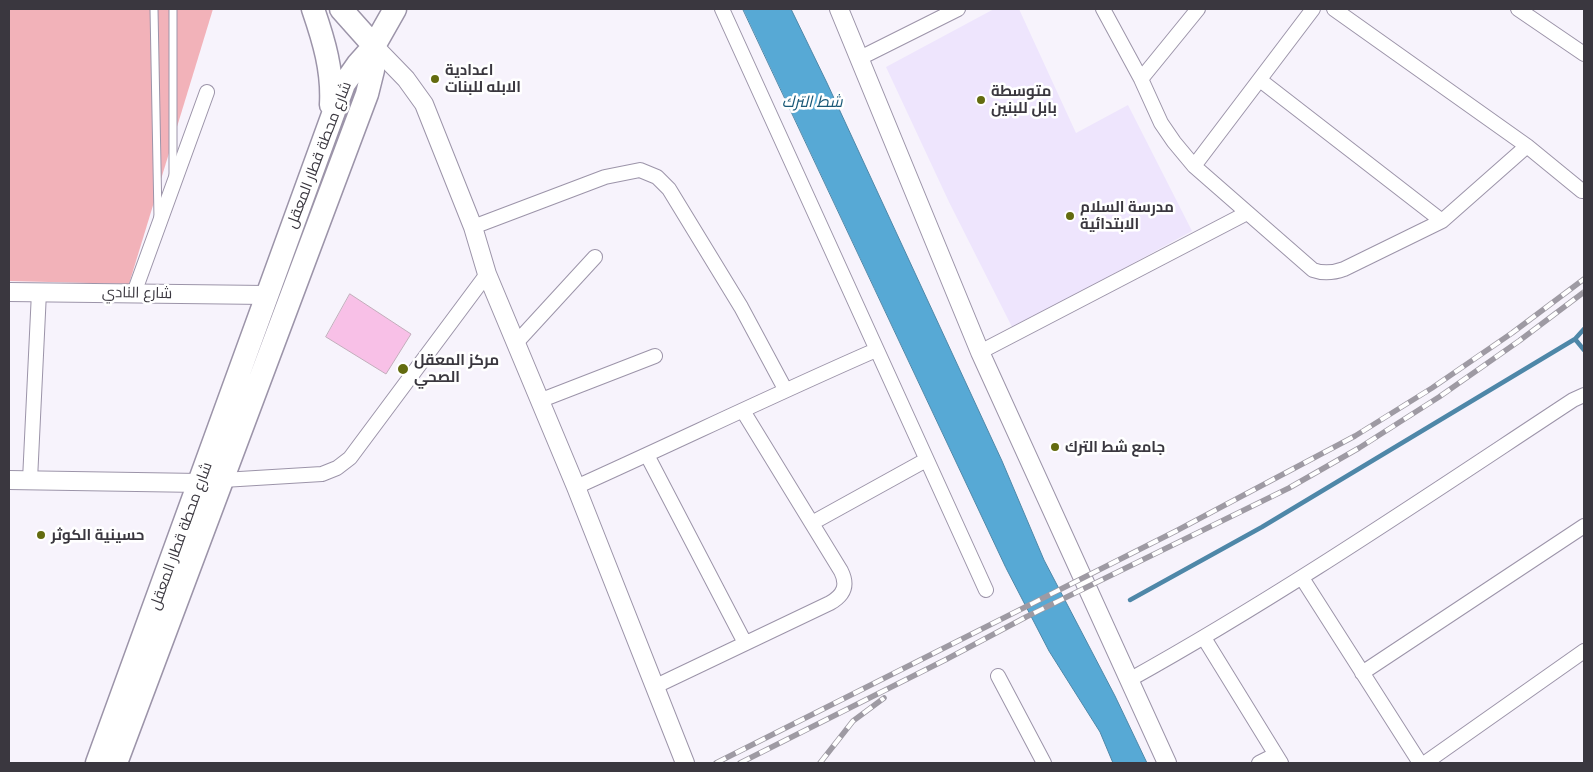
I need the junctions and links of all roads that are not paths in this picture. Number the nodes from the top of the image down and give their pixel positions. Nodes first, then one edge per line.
1 (154, 9) edge
2 (173, 9) edge
3 (313, 9) edge
4 (341, 9) edge
5 (394, 9) edge
6 (722, 9) edge
7 (839, 9) edge
8 (1103, 9) edge
9 (1198, 9) edge
10 (1313, 9) edge
11 (1334, 9) edge
12 (1518, 9) edge
13 (952, 10) edge
14 (374, 46) junction
15 (1581, 46) edge
16 (860, 58) junction
17 (1141, 79) junction
18 (1260, 80) junction
19 (207, 92) dead end
20 (330, 123) junction
21 (1527, 146) junction
22 (1194, 166) junction
23 (174, 184) junction
24 (1582, 191) dead end
25 (1247, 213) junction
26 (1442, 221) junction
27 (473, 227) junction
28 (158, 228) junction
29 (595, 257) dead end
30 (487, 274) junction
31 (9, 292) edge
32 (39, 292) junction
33 (134, 293) junction
34 (266, 295) junction
35 (516, 343) junction
36 (876, 350) junction
37 (980, 352) junction
38 (655, 356) dead end
39 (785, 389) junction
40 (1584, 395) edge
41 (540, 400) junction
42 (744, 411) junction
43 (647, 455) junction
44 (926, 460) junction
45 (9, 480) edge
46 (30, 480) junction
47 (223, 480) junction
48 (200, 483) junction
49 (576, 487) junction
50 (812, 523) junction
51 (1584, 526) edge
52 (1302, 578) junction
53 (986, 590) dead end
54 (1204, 638) junction
55 (745, 644) junction
56 (1584, 651) edge
57 (1362, 672) junction
58 (998, 676) dead end
59 (1129, 680) junction
60 (656, 686) junction
61 (1278, 759) edge
62 (1039, 762) edge
63 (97, 763) edge
64 (116, 763) edge
65 (685, 763) edge
66 (1167, 763) edge
67 (1259, 763) edge
68 (1420, 763) edge
69 (1425, 763) edge

1 - 28 lane
2 - 23 lane
3 - 20 main road
4 - 14 main road
5 - 14 main road
6 - 36 street
7 - 16 street
8 - 17 street
9 - 17 street
10 - 18 street
11 - 21 street
12 - 15 street
13 - 16 street
14 - 20 main road, شارع محطة قطار المعقل
14 - 27 street
14 - 47 main road, شارع محطة قطار المعقل
16 - 37 street
17 - 22 street
18 - 22 street
18 - 26 street
19 - 23 street
20 - 34 main road, شارع محطة قطار المعقل
21 - 24 street
21 - 26 street
22 - 25 street
23 - 28 street
25 - 26 street
25 - 37 street
27 - 30 street
27 - 39 street
28 - 33 street
29 - 35 street
30 - 35 street
30 - 47 street
31 - 32 street, شارع النادي
32 - 33 street, شارع النادي
32 - 46 street
33 - 34 street, شارع النادي
34 - 48 main road, شارع محطة قطار المعقل
35 - 41 street
36 - 39 street
36 - 44 street
37 - 59 street
38 - 41 street
39 - 42 street
40 - 52 street
41 - 49 street
42 - 43 street
42 - 50 street
43 - 49 street
43 - 55 street
44 - 50 street
44 - 53 street
45 - 46 street
46 - 48 street
47 - 64 main road, شارع محطة قطار المعقل
48 - 63 main road, شارع محطة قطار المعقل
49 - 60 street
50 - 55 street
51 - 57 street
52 - 54 street
52 - 57 street
54 - 59 street
54 - 61 street
55 - 60 street
56 - 69 street
57 - 68 street
58 - 62 street
59 - 66 street
60 - 65 street
61 - 67 street

